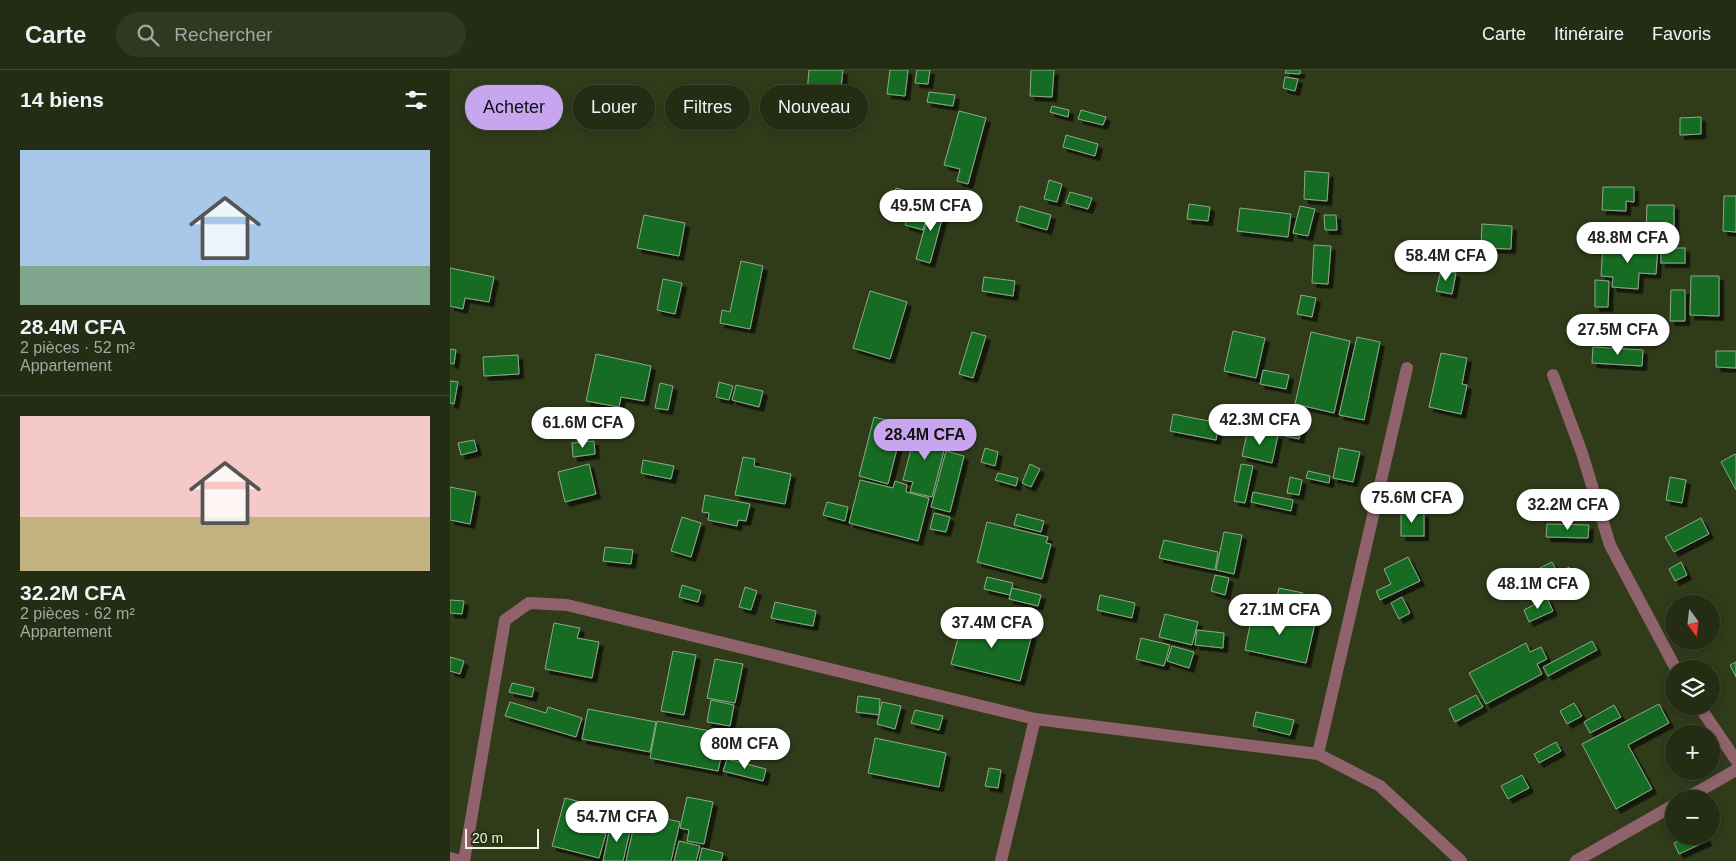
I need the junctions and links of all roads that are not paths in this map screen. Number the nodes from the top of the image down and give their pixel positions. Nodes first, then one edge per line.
1 (1407, 368) dead end
2 (1553, 375) dead end
3 (1671, 660) edge
4 (1705, 715) edge
5 (1035, 719) junction
6 (1318, 754) junction
7 (1736, 760) edge
8 (1736, 770) edge
9 (1701, 790) edge
10 (1665, 810) edge
11 (450, 858) edge
12 (463, 861) edge
13 (1001, 861) edge
14 (1461, 861) edge
15 (1576, 861) edge

1 - 6 street
2 - 3 street
4 - 7 street
5 - 6 street
5 - 12 street
5 - 13 street
6 - 14 street
8 - 9 street
10 - 15 street
11 - 12 street

